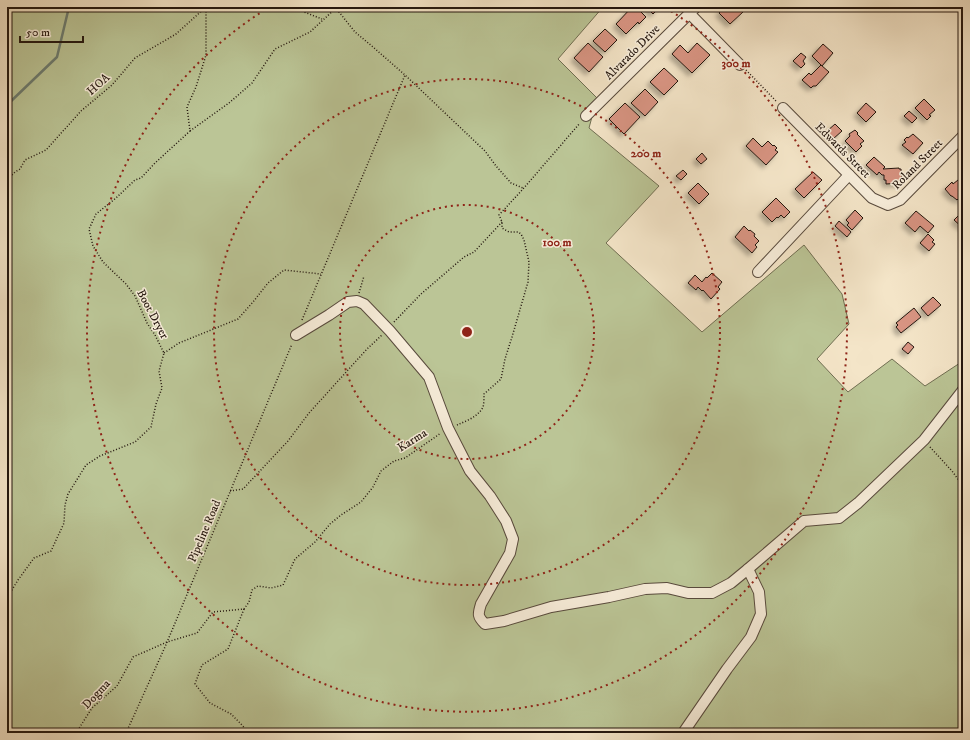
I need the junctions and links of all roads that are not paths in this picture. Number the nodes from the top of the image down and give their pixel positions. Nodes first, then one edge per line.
1 (693, 10) edge
2 (740, 65) road end
3 (783, 108) road end
4 (586, 116) road end
5 (963, 136) edge
6 (849, 175) junction
7 (888, 206) joint
8 (758, 272) dead end
9 (296, 335) road end
10 (963, 390) edge
11 (748, 569) junction
12 (683, 733) edge

1 - 2 street
1 - 4 street, Alvarado Drive
3 - 6 street, Edwards Street
5 - 7 street, Roland Street
6 - 7 street, Edwards Street
6 - 8 street
9 - 11 street
10 - 11 street
11 - 12 street

